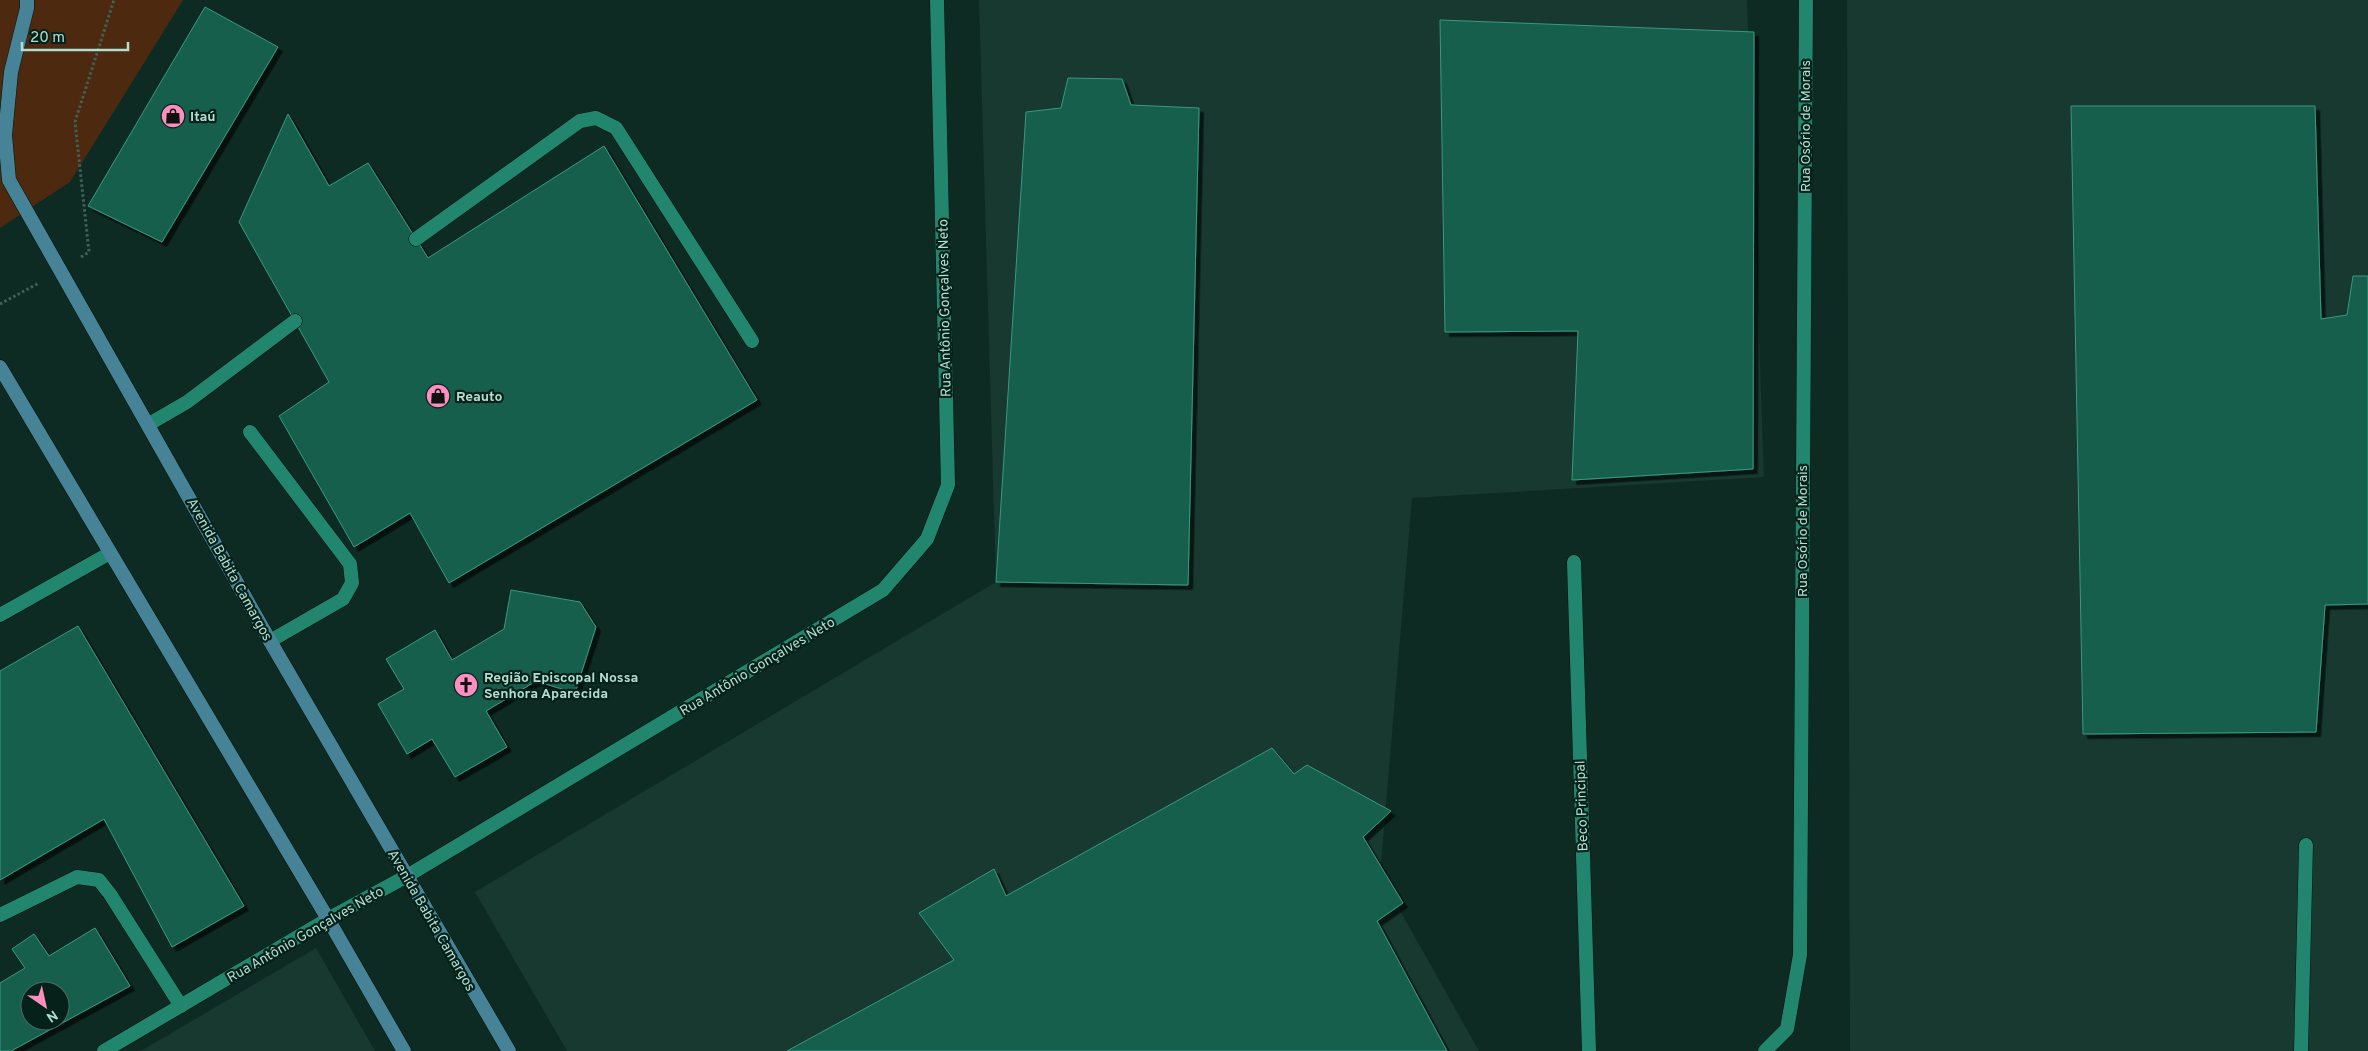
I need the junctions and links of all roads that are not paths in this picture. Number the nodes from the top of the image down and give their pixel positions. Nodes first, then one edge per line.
1 (27, 0) edge
2 (936, 0) edge
3 (1806, 0) edge
4 (11, 72) junction
5 (0, 83) edge
6 (416, 239) dead end
7 (294, 321) dead end
8 (752, 341) dead end
9 (0, 367) edge
10 (149, 424) junction
11 (250, 432) dead end
12 (110, 553) junction
13 (1574, 562) dead end
14 (0, 614) edge
15 (270, 641) junction
16 (2306, 845) dead end
17 (407, 876) junction
18 (0, 915) edge
19 (328, 919) junction
20 (181, 1006) junction
21 (104, 1051) edge
22 (404, 1051) edge
23 (508, 1051) edge
24 (1588, 1051) edge
25 (1766, 1051) edge
26 (2301, 1051) edge

1 - 4 main road, Avenida Babita Camargos
2 - 17 street, Rua Antônio Gonçalves Neto
3 - 25 street, Rua Osório de Morais
4 - 5 main road
4 - 10 main road, Avenida Babita Camargos
6 - 8 street
7 - 10 street
9 - 12 main road
10 - 15 main road, Avenida Babita Camargos
11 - 15 street
12 - 14 street
12 - 19 main road
13 - 24 street, Beco Principal
15 - 17 main road, Avenida Babita Camargos
16 - 26 street
17 - 19 street, Rua Antônio Gonçalves Neto
17 - 23 main road, Avenida Babita Camargos
18 - 20 street
19 - 20 street, Rua Antônio Gonçalves Neto
19 - 22 main road
20 - 21 street, Rua Antônio Gonçalves Neto

